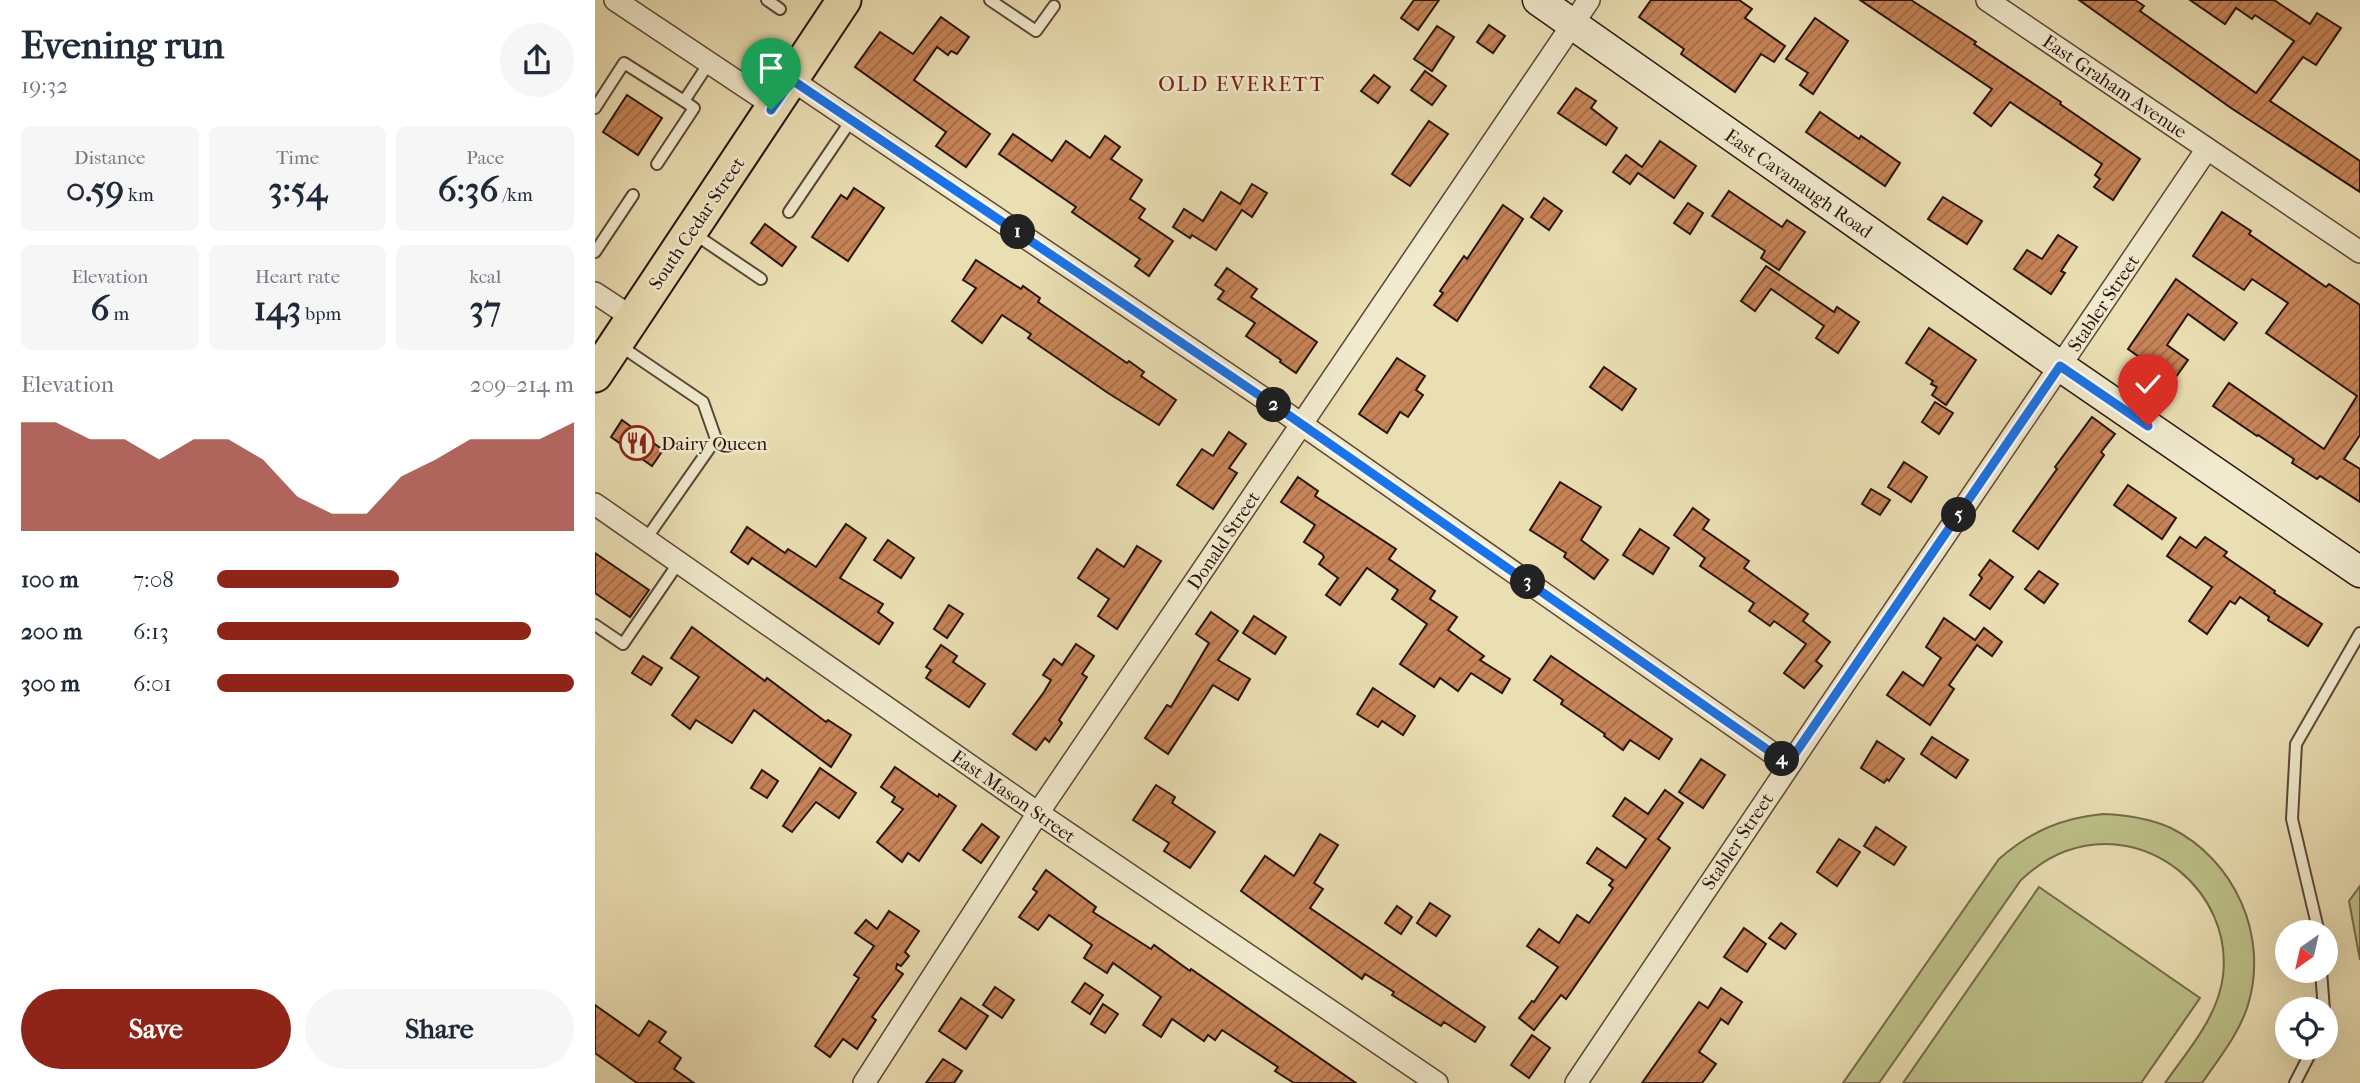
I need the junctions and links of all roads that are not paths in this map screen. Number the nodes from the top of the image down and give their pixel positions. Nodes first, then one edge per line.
1 (615, 0) edge
2 (767, 0) edge
3 (844, 0) edge
4 (990, 0) edge
5 (1538, 0) edge
6 (1987, 0) edge
7 (1054, 6) dead end
8 (780, 9) dead end
9 (1581, 12) edge
10 (709, 63) junction
11 (783, 93) junction
12 (684, 101) junction
13 (595, 108) edge
14 (852, 119) junction
15 (2207, 149) junction
16 (657, 164) dead end
17 (633, 195) dead end
18 (789, 212) dead end
19 (691, 231) junction
20 (595, 252) edge
21 (2360, 252) edge
22 (761, 279) dead end
23 (595, 293) edge
24 (625, 330) junction
25 (2060, 366) junction
26 (595, 375) edge
27 (1301, 424) junction
28 (595, 503) edge
29 (646, 540) junction
30 (679, 562) junction
31 (2360, 572) edge
32 (595, 625) edge
33 (2360, 633) edge
34 (1788, 764) junction
35 (1038, 813) junction
36 (2316, 920) edge
37 (2307, 1060) edge
38 (864, 1083) edge
39 (1437, 1083) edge
40 (1576, 1083) edge
41 (2295, 1083) edge

1 - 10 street
2 - 8 lane
3 - 11 main road, South Cedar Street
4 - 7 lane
5 - 9 street, East Cavanaugh Road
6 - 15 street, East Graham Avenue
9 - 25 street, East Cavanaugh Road
9 - 27 street, Donald Street
10 - 11 street
10 - 12 lane
11 - 14 street
11 - 19 main road, South Cedar Street
12 - 13 lane
12 - 16 lane
14 - 18 lane
14 - 27 street
15 - 21 street, East Graham Avenue
15 - 25 street, Stabler Street
17 - 20 lane
19 - 22 lane
19 - 24 main road, South Cedar Street
23 - 24 street
24 - 26 main road, South Cedar Street
24 - 29 lane
25 - 31 street, East Cavanaugh Road
25 - 34 street, Stabler Street
27 - 34 street
27 - 35 street, Donald Street
28 - 29 street, East Mason Street
29 - 30 street, East Mason Street
30 - 32 lane
30 - 35 street, East Mason Street
33 - 36 lane
34 - 40 street, Stabler Street
35 - 38 street, Donald Street
35 - 39 street, East Mason Street
37 - 41 lane

